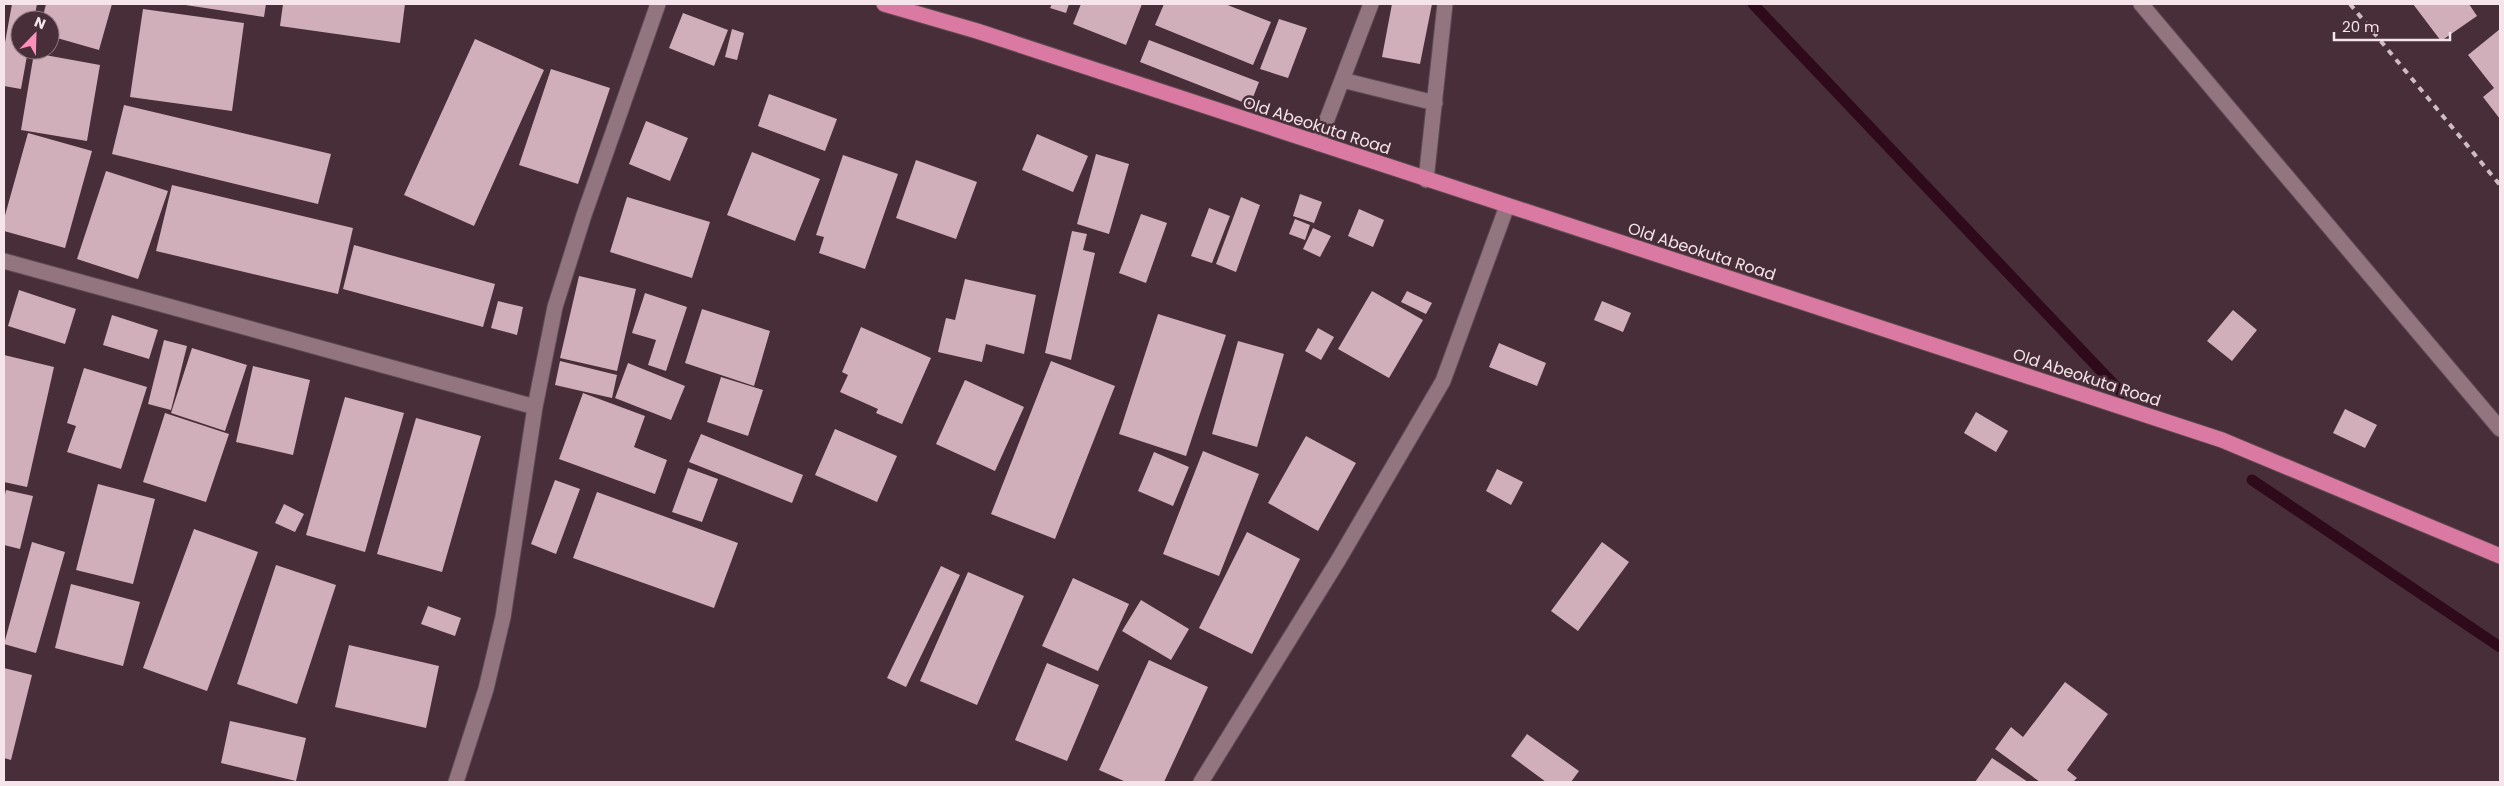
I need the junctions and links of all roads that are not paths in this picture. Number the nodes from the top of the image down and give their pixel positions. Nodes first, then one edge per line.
1 (658, 4) edge
2 (884, 4) edge
3 (1371, 4) edge
4 (1445, 4) edge
5 (2141, 4) edge
6 (1342, 80) junction
7 (1435, 103) junction
8 (1318, 143) junction
9 (1426, 180) junction
10 (1507, 206) junction
11 (4, 261) edge
12 (535, 407) junction
13 (2500, 429) edge
14 (2500, 556) edge
15 (456, 782) edge
16 (1200, 782) edge

1 - 12 street
2 - 8 highway, Old Abeokuta Road
3 - 6 street
4 - 7 street
5 - 13 street
6 - 7 street
6 - 8 street
7 - 9 street
8 - 9 highway, Old Abeokuta Road
9 - 10 highway, Old Abeokuta Road
10 - 14 highway, Old Abeokuta Road
10 - 16 street
11 - 12 street
12 - 15 street

